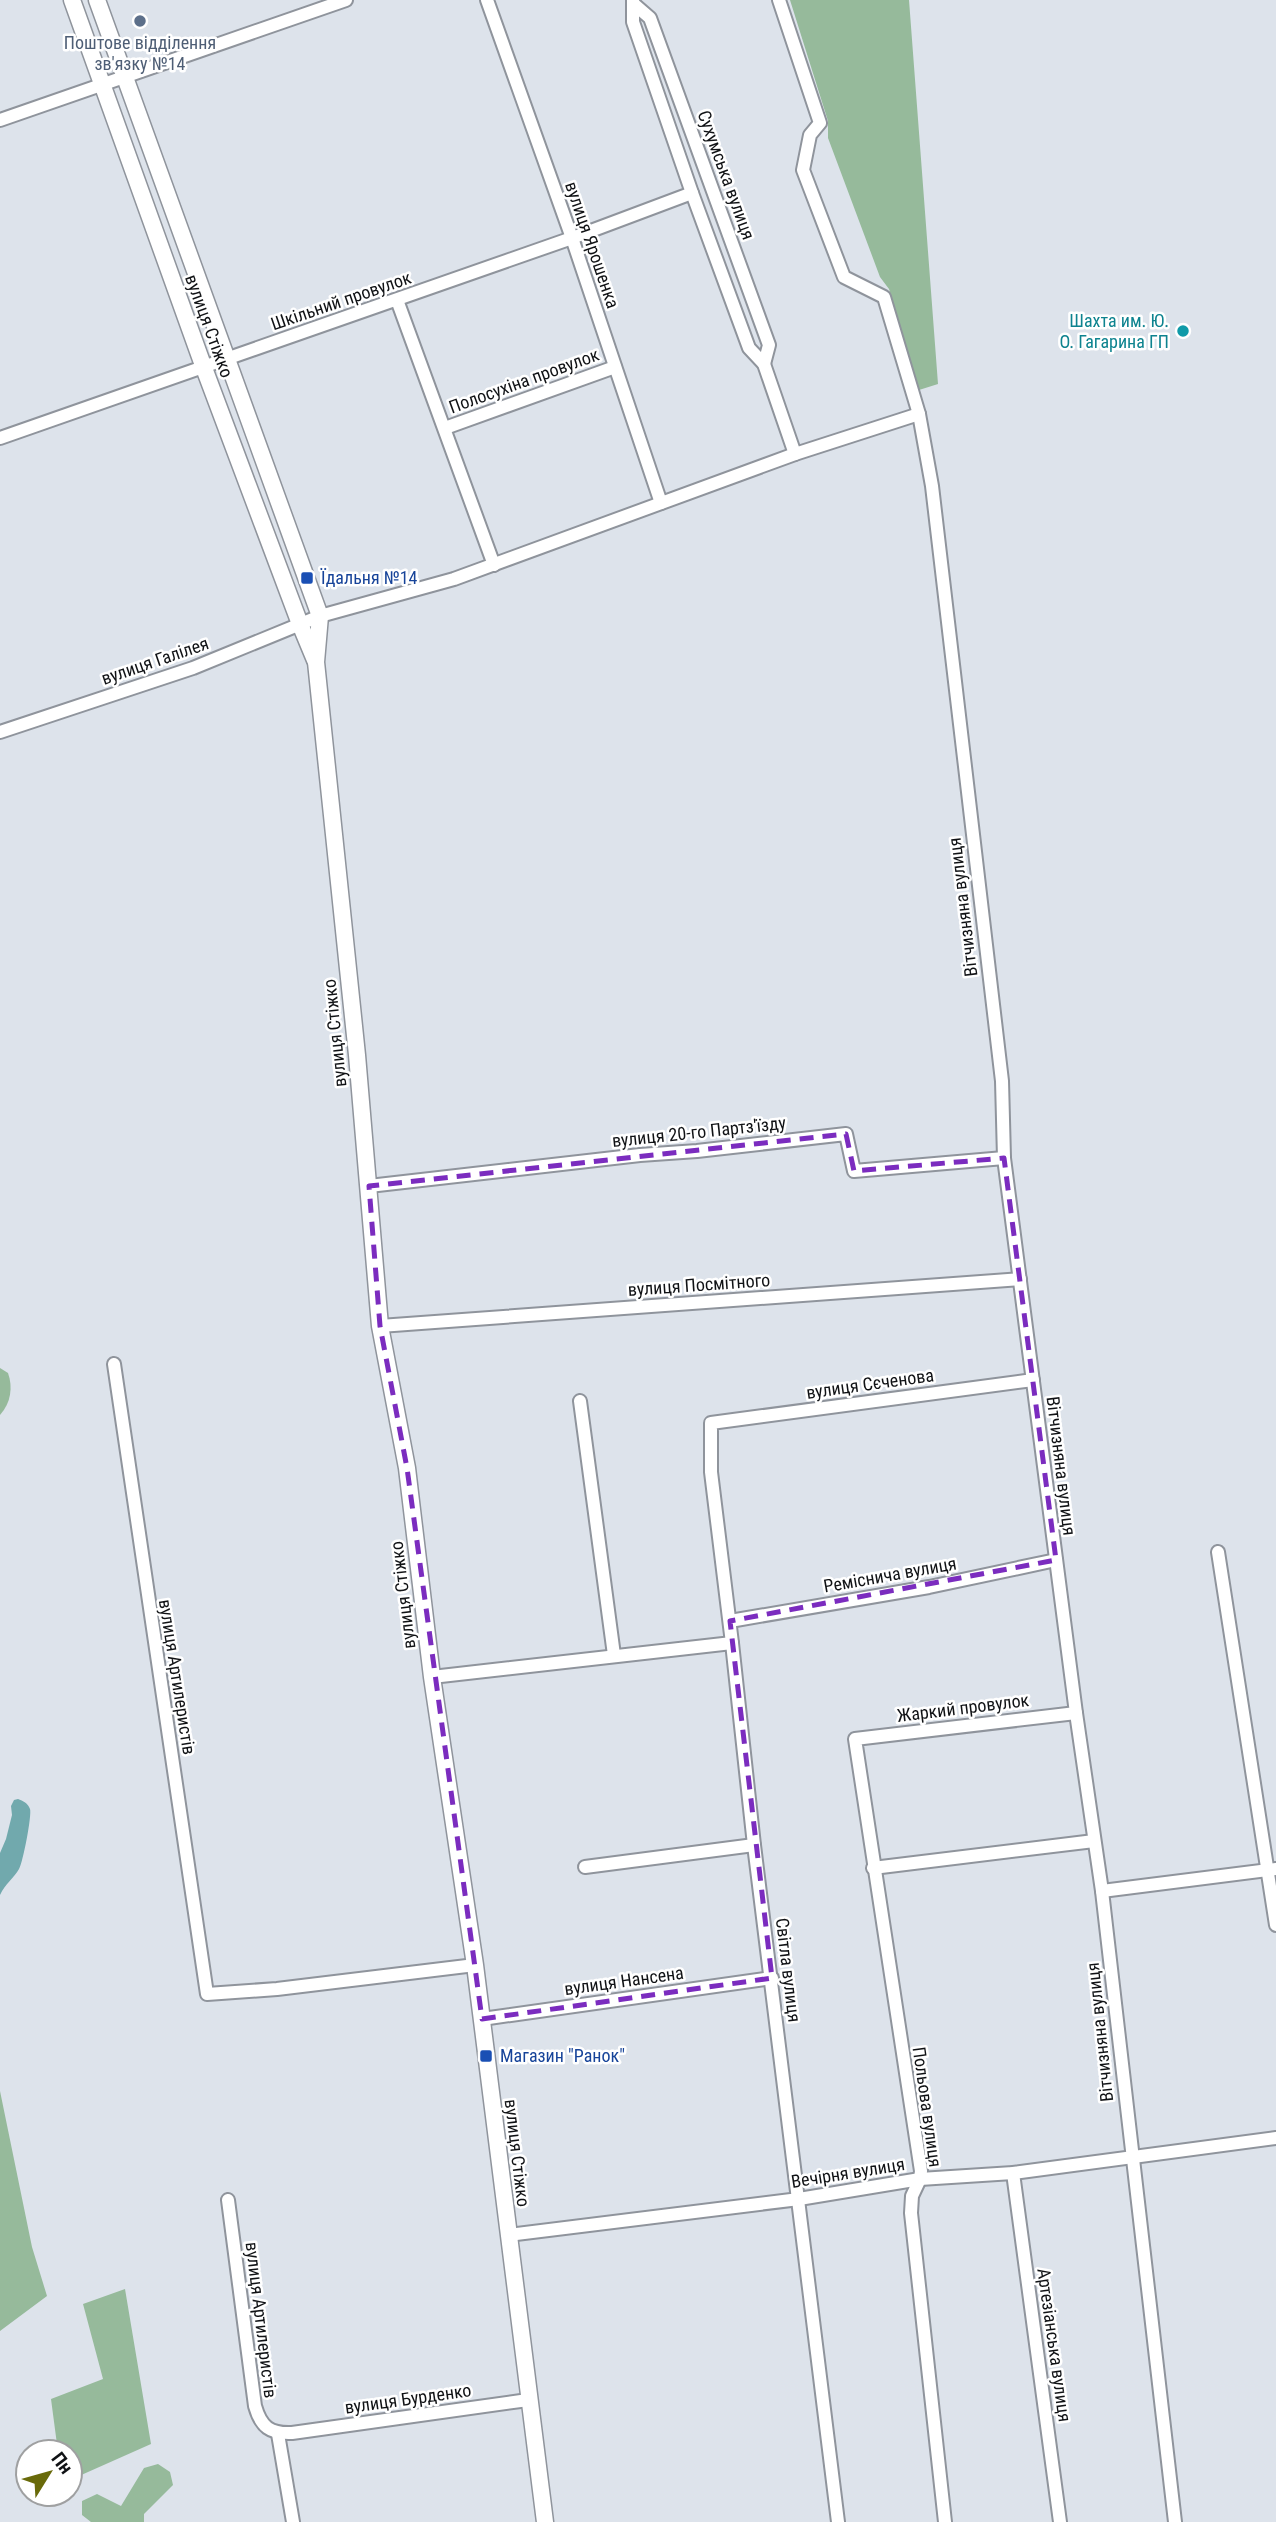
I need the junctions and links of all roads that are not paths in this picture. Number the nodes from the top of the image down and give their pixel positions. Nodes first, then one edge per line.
1 (72, 0) edge
2 (97, 0) edge
3 (346, 0) edge
4 (487, 0) edge
5 (779, 0) edge
6 (634, 2) edge
7 (123, 78) junction
8 (102, 85) junction
9 (0, 120) edge
10 (692, 193) junction
11 (572, 238) junction
12 (397, 300) junction
13 (227, 360) junction
14 (764, 364) junction
15 (615, 367) junction
16 (204, 368) junction
17 (919, 414) junction
18 (446, 428) junction
19 (0, 438) edge
20 (795, 454) junction
21 (661, 503) junction
22 (494, 565) junction
23 (320, 616) junction
24 (300, 625) junction
25 (316, 662) junction
26 (0, 732) edge
27 (1004, 1158) junction
28 (369, 1186) junction
29 (1020, 1279) junction
30 (380, 1326) junction
31 (114, 1364) dead end
32 (1033, 1380) junction
33 (580, 1401) dead end
34 (712, 1423) joint
35 (1219, 1552) dead end
36 (1056, 1560) junction
37 (730, 1621) junction
38 (733, 1643) junction
39 (614, 1655) junction
40 (432, 1676) junction
41 (1076, 1713) junction
42 (855, 1739) joint
43 (1094, 1841) junction
44 (754, 1845) junction
45 (585, 1867) dead end
46 (873, 1868) junction
47 (1273, 1870) edge
48 (1102, 1891) junction
49 (1276, 1925) edge
50 (475, 1965) junction
51 (772, 1978) junction
52 (482, 2019) junction
53 (1276, 2138) edge
54 (1132, 2159) junction
55 (1013, 2173) junction
56 (920, 2179) junction
57 (799, 2199) junction
58 (228, 2200) dead end
59 (508, 2235) junction
60 (528, 2400) junction
61 (278, 2434) junction
62 (293, 2522) edge
63 (545, 2522) edge
64 (838, 2522) edge
65 (945, 2522) edge
66 (1060, 2522) edge
67 (1175, 2522) edge

1 - 8 street, вулиця Стіжко
2 - 7 street, вулиця Стіжко
3 - 7 street
4 - 11 street, вулиця Ярошенка
5 - 17 street, Вітчизняна вулиця
6 - 10 street, Сухумська вулиця
6 - 14 street, Сухумська вулиця
7 - 8 street
7 - 13 street, вулиця Стіжко
8 - 9 street
8 - 16 street, вулиця Стіжко
10 - 11 street, Шкільний провулок
10 - 14 street, Сухумська вулиця
11 - 12 street, Шкільний провулок
11 - 15 street, вулиця Ярошенка
12 - 13 street, Шкільний провулок
12 - 18 street
13 - 16 street, Шкільний провулок
13 - 23 street, вулиця Стіжко
14 - 20 street, Сухумська вулиця
15 - 18 street, Полосухіна провулок
15 - 21 street, вулиця Ярошенка
16 - 19 street, Шкільний провулок
16 - 24 street, вулиця Стіжко
17 - 20 street, вулиця Галілея
17 - 27 street, Вітчизняна вулиця
18 - 22 street
20 - 21 street, вулиця Галілея
21 - 22 street, вулиця Галілея
22 - 23 street, вулиця Галілея
23 - 24 street, вулиця Галілея
23 - 25 street, вулиця Стіжко
24 - 25 street, вулиця Стіжко
24 - 26 street, вулиця Галілея
25 - 28 street, вулиця Стіжко
27 - 28 street, вулиця 20-го Партз'їзду
27 - 29 street, Вітчизняна вулиця
28 - 30 street, вулиця Стіжко
29 - 30 street, вулиця Посмітного
29 - 32 street, Вітчизняна вулиця
30 - 40 street, вулиця Стіжко
31 - 50 street, вулиця Артилеристів
32 - 34 street, вулиця Сєченова
32 - 36 street, Вітчизняна вулиця
33 - 39 street
34 - 37 street, Світла вулиця
35 - 47 street
36 - 37 street, Реміснича вулиця
36 - 41 street, Вітчизняна вулиця
37 - 38 street, Світла вулиця
38 - 39 street
38 - 44 street, Світла вулиця
39 - 40 street
40 - 50 street, вулиця Стіжко
41 - 42 street, Жаркий провулок
41 - 43 street, Вітчизняна вулиця
42 - 46 street, Польова вулиця
43 - 46 street
43 - 48 street, Вітчизняна вулиця
44 - 45 street
44 - 51 street, Світла вулиця
46 - 56 street, Польова вулиця
47 - 48 street
47 - 49 street
48 - 54 street, Вітчизняна вулиця
50 - 52 street, вулиця Стіжко
51 - 52 street, вулиця Нансена
51 - 57 street, Світла вулиця
52 - 59 street, вулиця Стіжко
53 - 54 street, Вечірня вулиця
54 - 55 street, Вечірня вулиця
54 - 67 street, Вітчизняна вулиця
55 - 56 street, Вечірня вулиця
55 - 66 street, Артезіанська вулиця
56 - 57 street, Вечірня вулиця
56 - 65 street, Польова вулиця
57 - 59 street, Вечірня вулиця
57 - 64 street, Світла вулиця
58 - 61 street, вулиця Артилеристів
59 - 60 street, вулиця Стіжко
60 - 61 street, вулиця Бурденко
60 - 63 street, вулиця Стіжко
61 - 62 street

